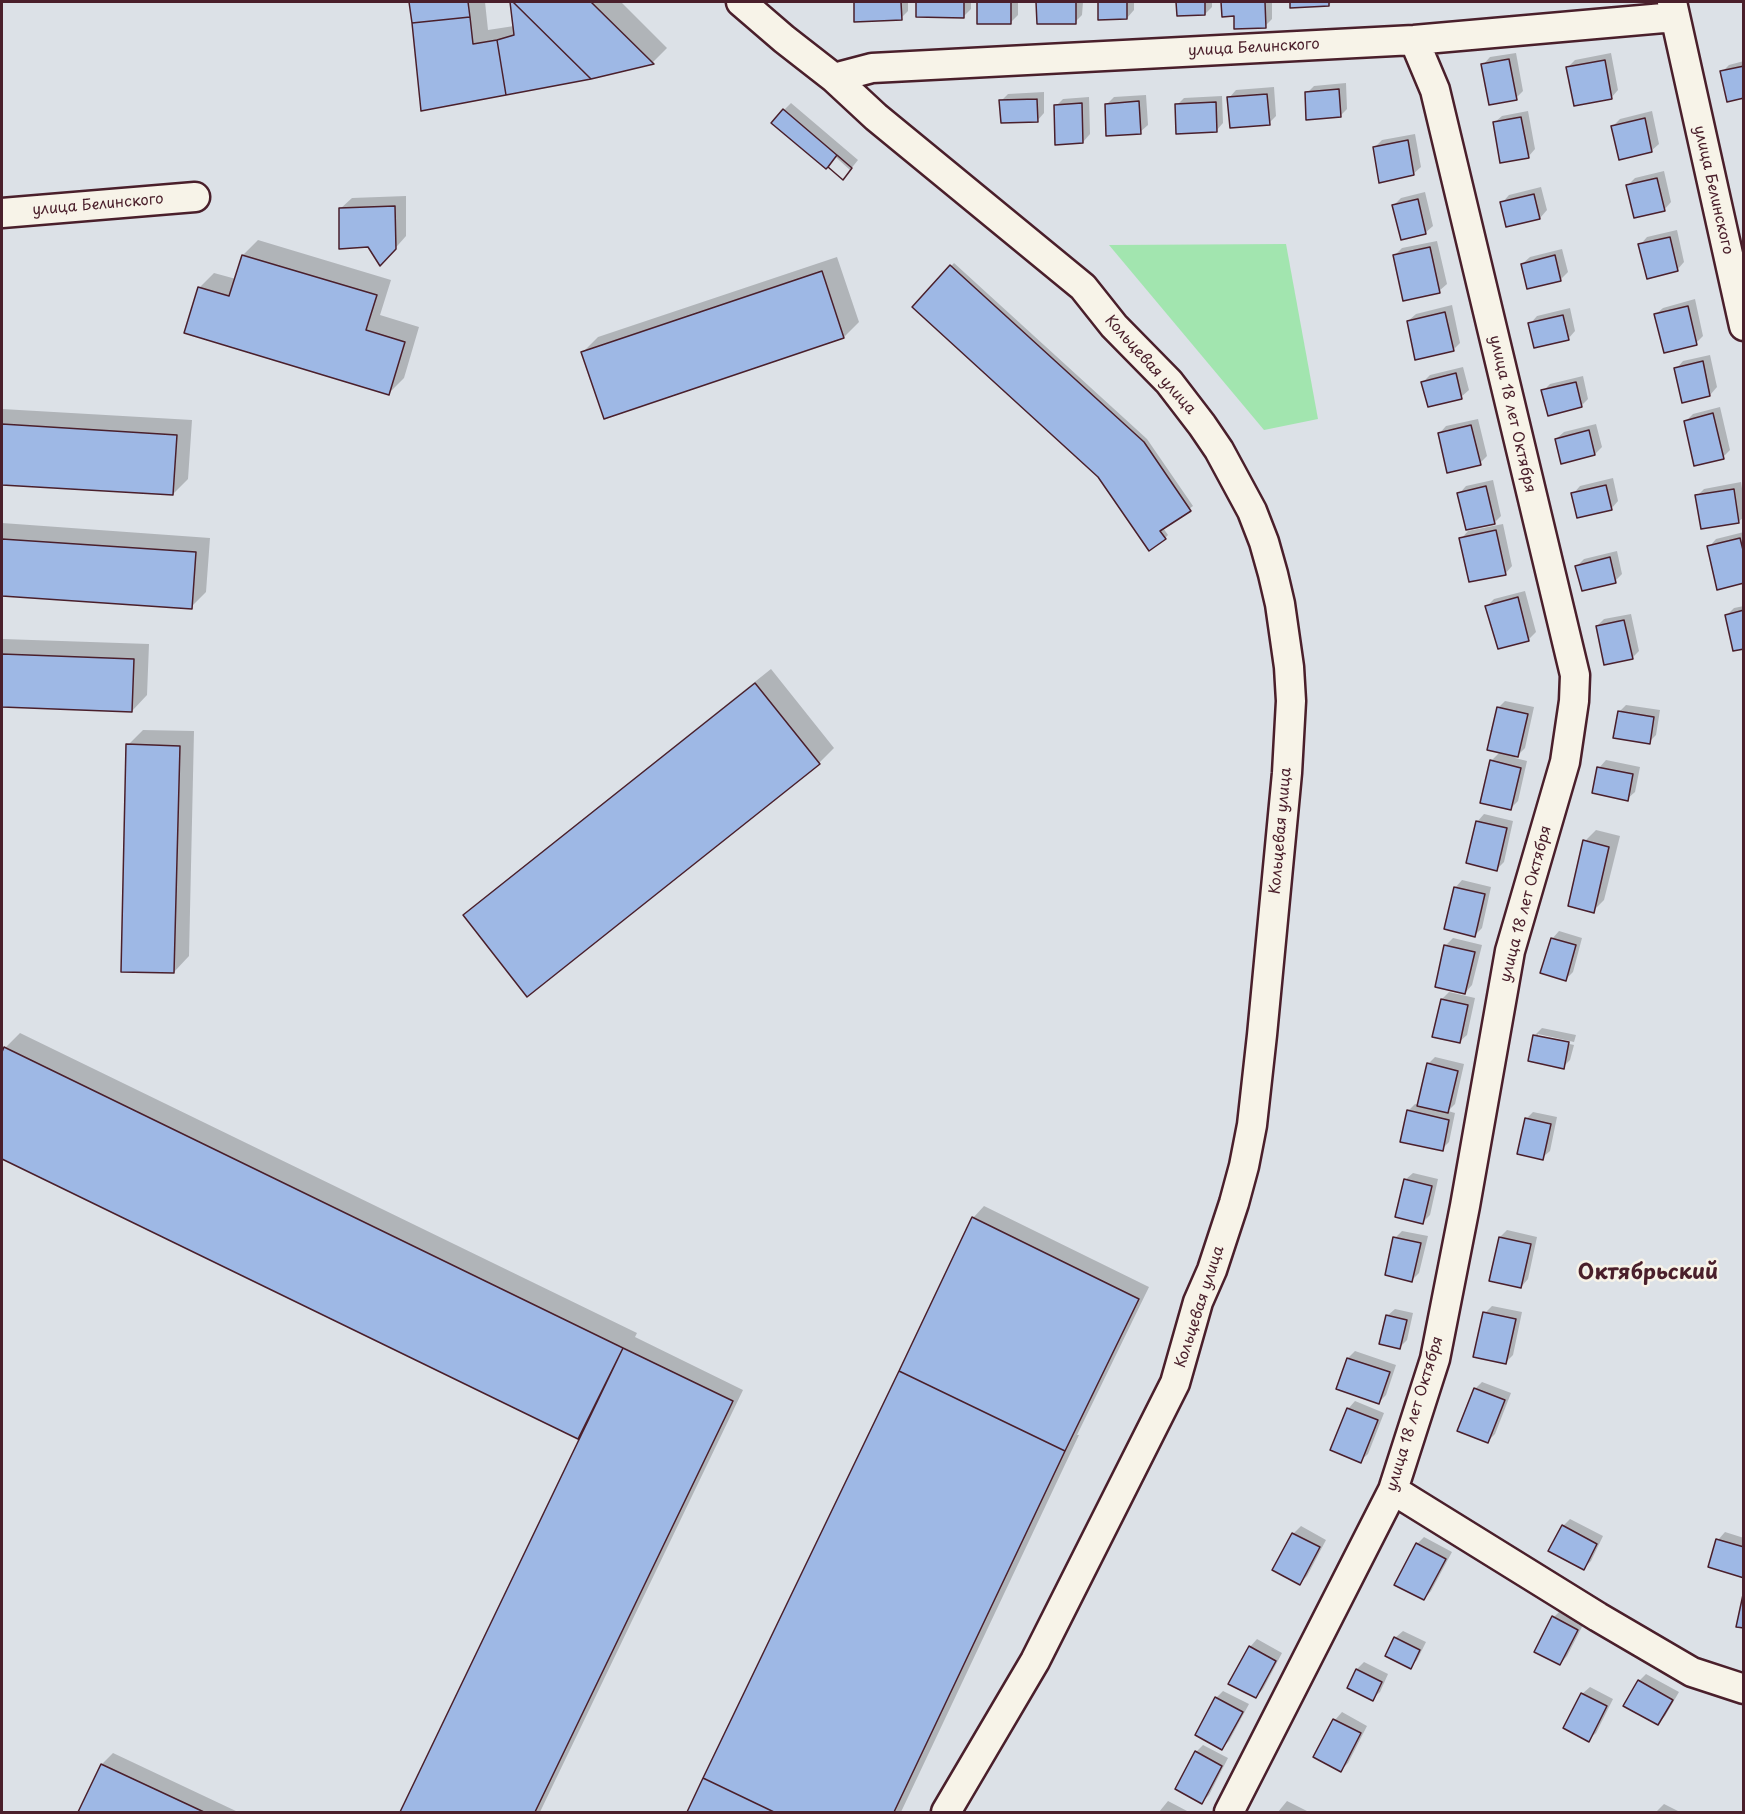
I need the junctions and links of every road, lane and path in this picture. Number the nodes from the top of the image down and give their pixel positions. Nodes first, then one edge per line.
1 (741, 2) edge
2 (1673, 10) edge
3 (1414, 40) junction
4 (834, 78) junction
5 (195, 197) dead end
6 (2, 213) edge
7 (1743, 326) edge
8 (1394, 1490) junction
9 (1743, 1689) edge
10 (946, 1812) edge
11 (1229, 1812) edge

1 - 4 street, Кольцевая улица
2 - 3 street, улица Белинского
2 - 7 street, улица Белинского
3 - 4 street, улица Белинского
3 - 8 street, улица 18 лет Октября
4 - 10 street, Кольцевая улица
5 - 6 street, улица Белинского
8 - 9 street
8 - 11 street, улица 18 лет Октября

